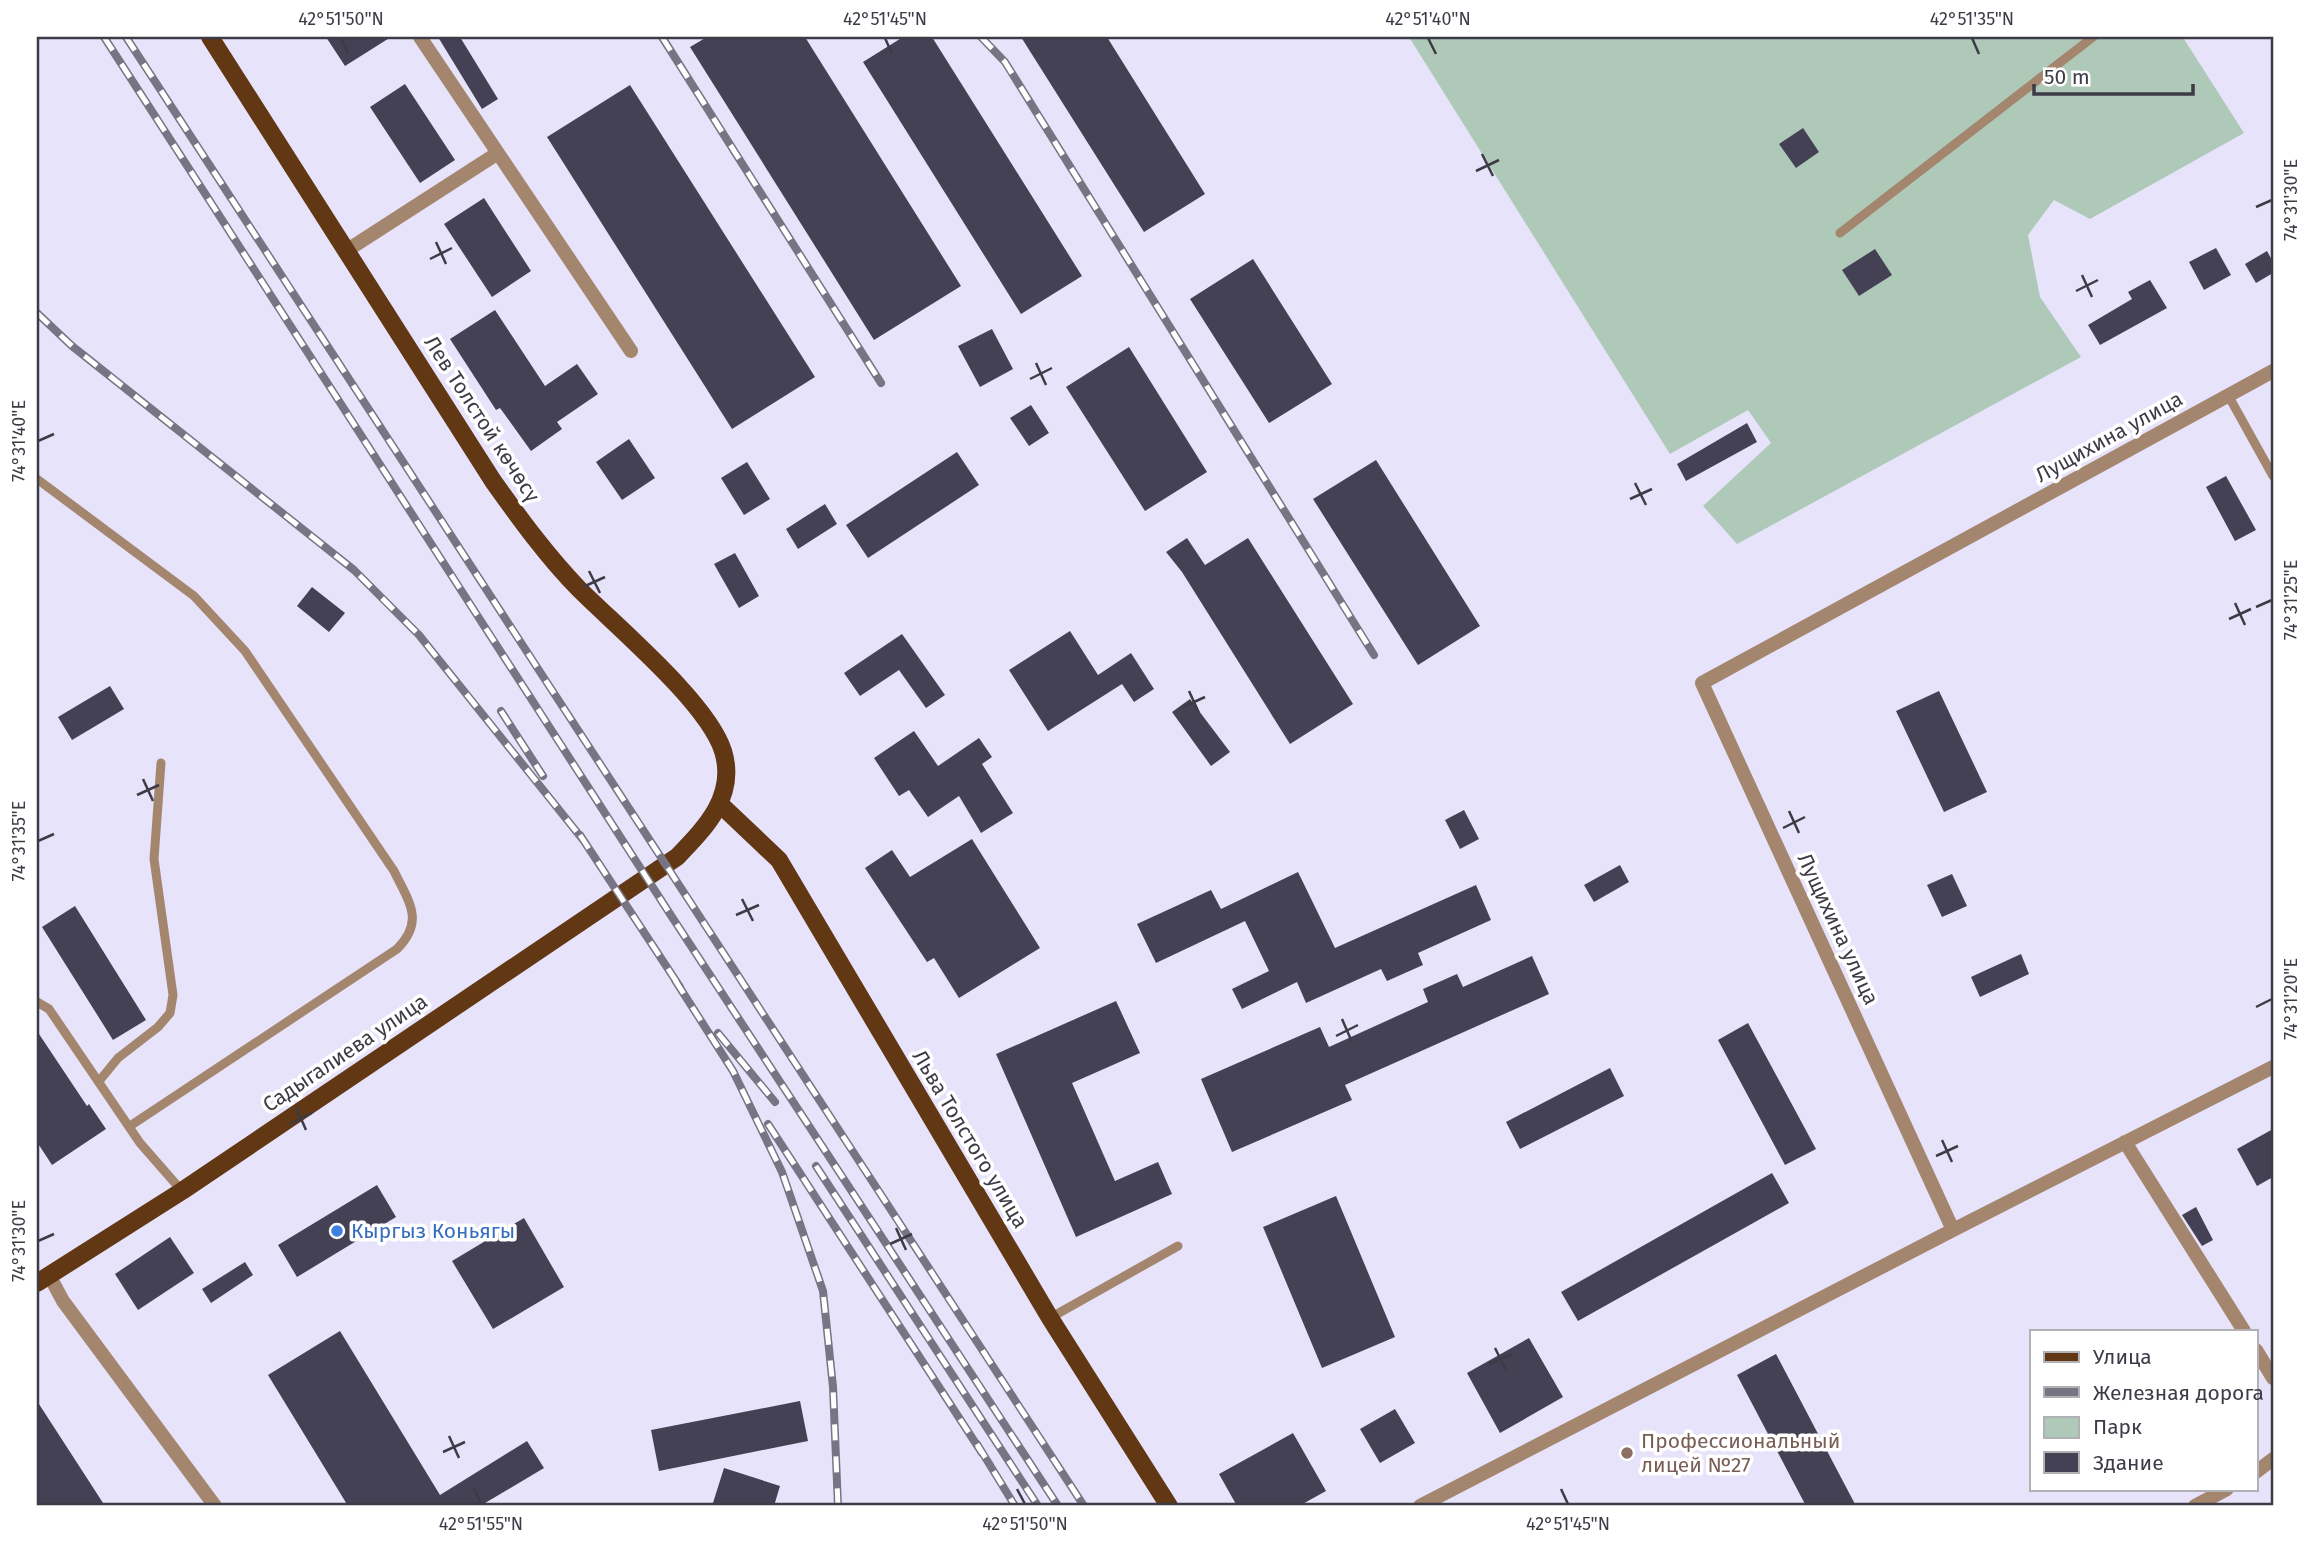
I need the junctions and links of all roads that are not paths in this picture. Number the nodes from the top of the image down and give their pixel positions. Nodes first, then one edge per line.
1 (420, 37) edge
2 (2092, 37) edge
3 (213, 38) edge
4 (498, 153) junction
5 (1840, 233) dead end
6 (346, 251) junction
7 (631, 351) dead end
8 (2273, 371) edge
9 (2228, 395) junction
10 (2273, 476) edge
11 (37, 479) edge
12 (161, 763) dead end
13 (720, 805) junction
14 (37, 1002) edge
15 (2273, 1067) edge
16 (100, 1080) junction
17 (130, 1126) junction
18 (2125, 1142) junction
19 (182, 1191) junction
20 (1953, 1230) junction
21 (1178, 1246) dead end
22 (43, 1279) edge
23 (1050, 1318) junction
24 (2243, 1330) edge
25 (2258, 1353) edge
26 (2273, 1378) edge
27 (2273, 1459) edge
28 (2258, 1470) edge
29 (2225, 1490) edge
30 (215, 1506) edge
31 (1169, 1506) edge
32 (1420, 1506) edge
33 (2195, 1506) edge

1 - 4 street
2 - 5 lane
3 - 6 main road, Лев Толстой көчөсү
4 - 6 street
4 - 7 street
6 - 13 main road, Лев Толстой көчөсү
8 - 9 street, Лущихина улица
9 - 10 lane
9 - 20 street, Лущихина улица
11 - 17 lane
12 - 16 lane
13 - 19 main road, Садыгалиева улица
13 - 23 main road, Льва Толстого улица
14 - 16 lane
15 - 18 street
16 - 17 lane
17 - 19 lane
18 - 20 street
18 - 24 street
19 - 22 main road, Садыгалиева улица
20 - 32 street
21 - 23 lane
22 - 30 street
23 - 31 main road, Льва Толстого улица
25 - 26 street
27 - 28 street
29 - 33 street

